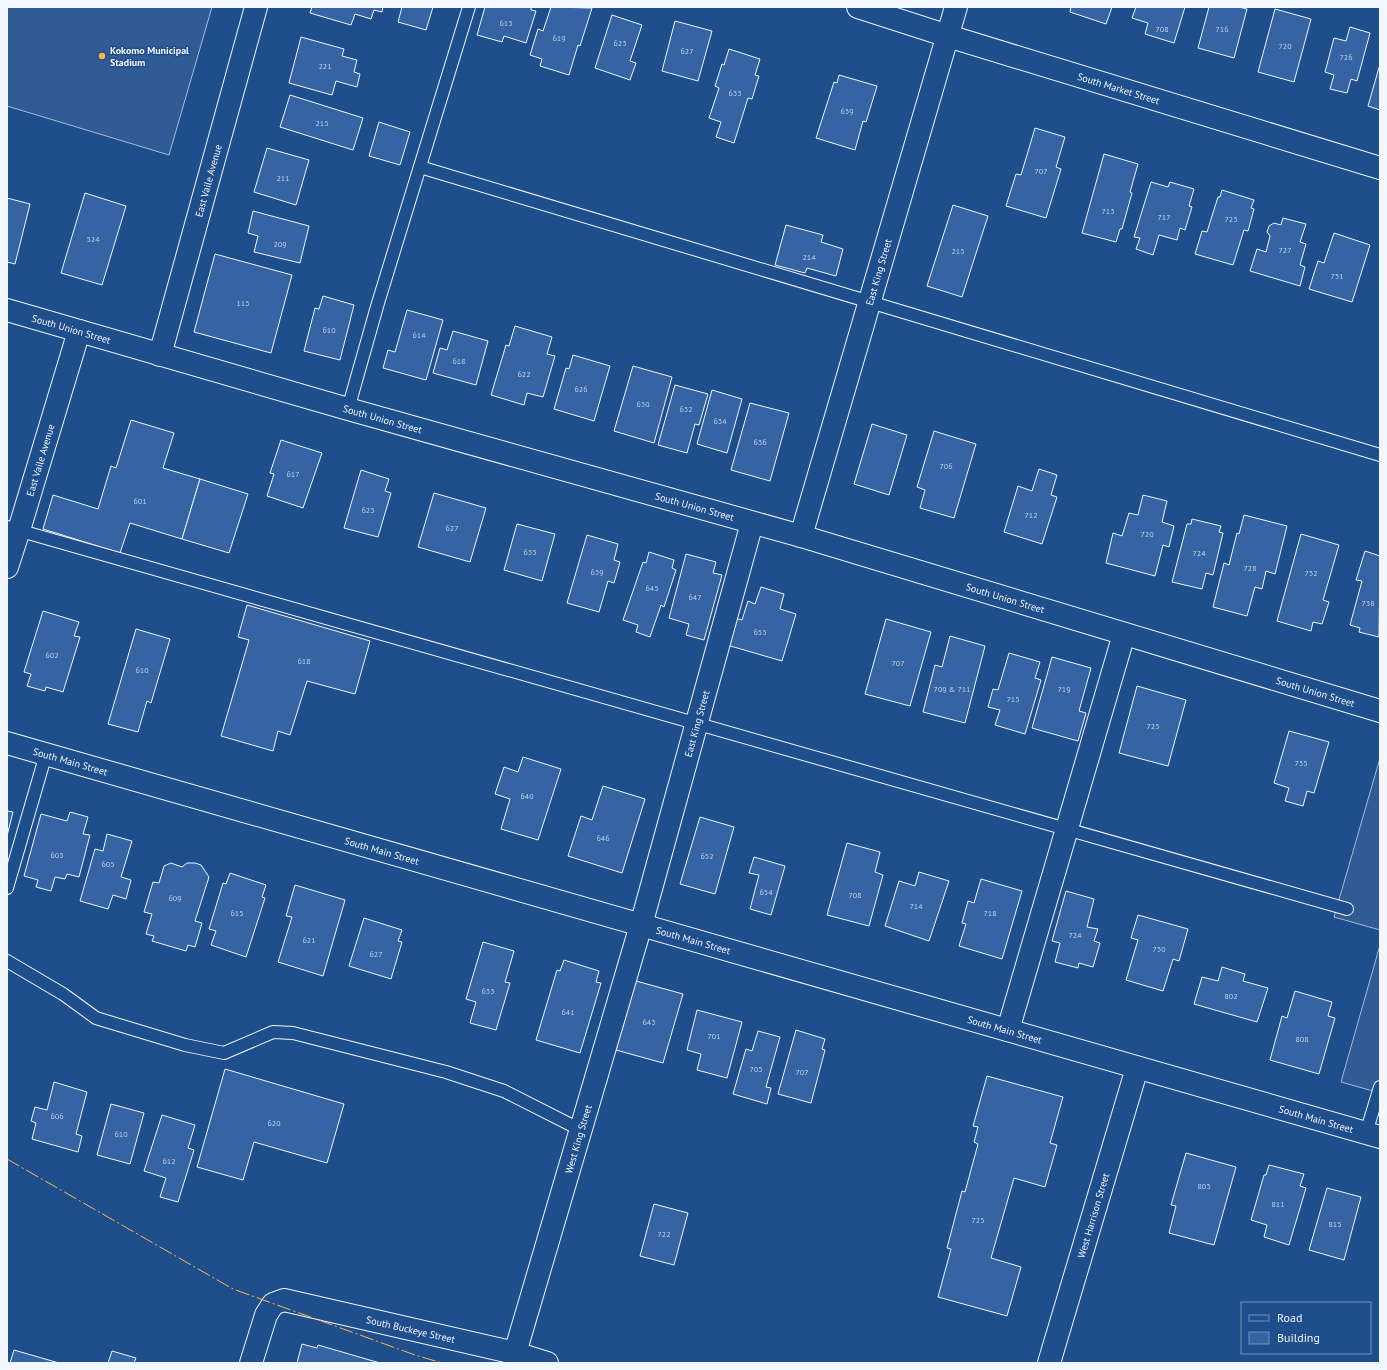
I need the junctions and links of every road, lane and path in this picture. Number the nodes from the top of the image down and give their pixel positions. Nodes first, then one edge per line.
1 (256, 7) edge
2 (469, 7) edge
3 (858, 7) edge
4 (956, 7) edge
5 (948, 36) junction
6 (420, 167) junction
7 (1380, 168) edge
8 (870, 302) junction
9 (7, 310) edge
10 (79, 331) junction
11 (160, 355) junction
12 (348, 409) junction
13 (1380, 455) edge
14 (752, 523) junction
15 (13, 528) edge
16 (800, 536) junction
17 (7, 566) edge
18 (1124, 634) junction
19 (1380, 711) edge
20 (697, 724) junction
21 (7, 743) edge
22 (46, 754) junction
23 (1066, 830) junction
24 (7, 888) edge
25 (1347, 909) dead end
26 (641, 925) junction
27 (7, 961) edge
28 (1008, 1030) junction
29 (1137, 1068) junction
30 (1380, 1087) edge
31 (581, 1130) junction
32 (1373, 1135) edge
33 (515, 1353) junction
34 (251, 1363) edge
35 (547, 1363) edge
36 (1049, 1363) edge

1 - 11 street, East Vaile Avenue
2 - 6 lane
3 - 5 street, South Market Street
4 - 5 street, East King Street
5 - 7 street, South Market Street
5 - 8 street, East King Street
6 - 8 lane
6 - 12 lane
8 - 13 lane
8 - 16 street, East King Street
9 - 10 street, South Union Street
10 - 11 street, South Union Street
10 - 15 street, East Vaile Avenue
11 - 12 street, South Union Street
12 - 14 street, South Union Street
14 - 16 street, South Union Street
14 - 20 street, East King Street
15 - 17 street, East Vaile Avenue
15 - 20 lane
16 - 18 street, South Union Street
18 - 19 street, South Union Street
18 - 23 street
20 - 23 lane
20 - 26 street, East King Street
21 - 22 street, South Main Street
22 - 24 lane
22 - 26 street, South Main Street
23 - 25 lane
23 - 28 street
26 - 28 street, South Main Street
26 - 31 street, West King Street
27 - 31 lane
28 - 29 street, South Main Street
29 - 32 street, South Main Street
29 - 36 street, West Harrison Street
30 - 32 lane
31 - 33 street, West King Street
33 - 34 street, South Buckeye Street
33 - 35 street, South Buckeye Street

